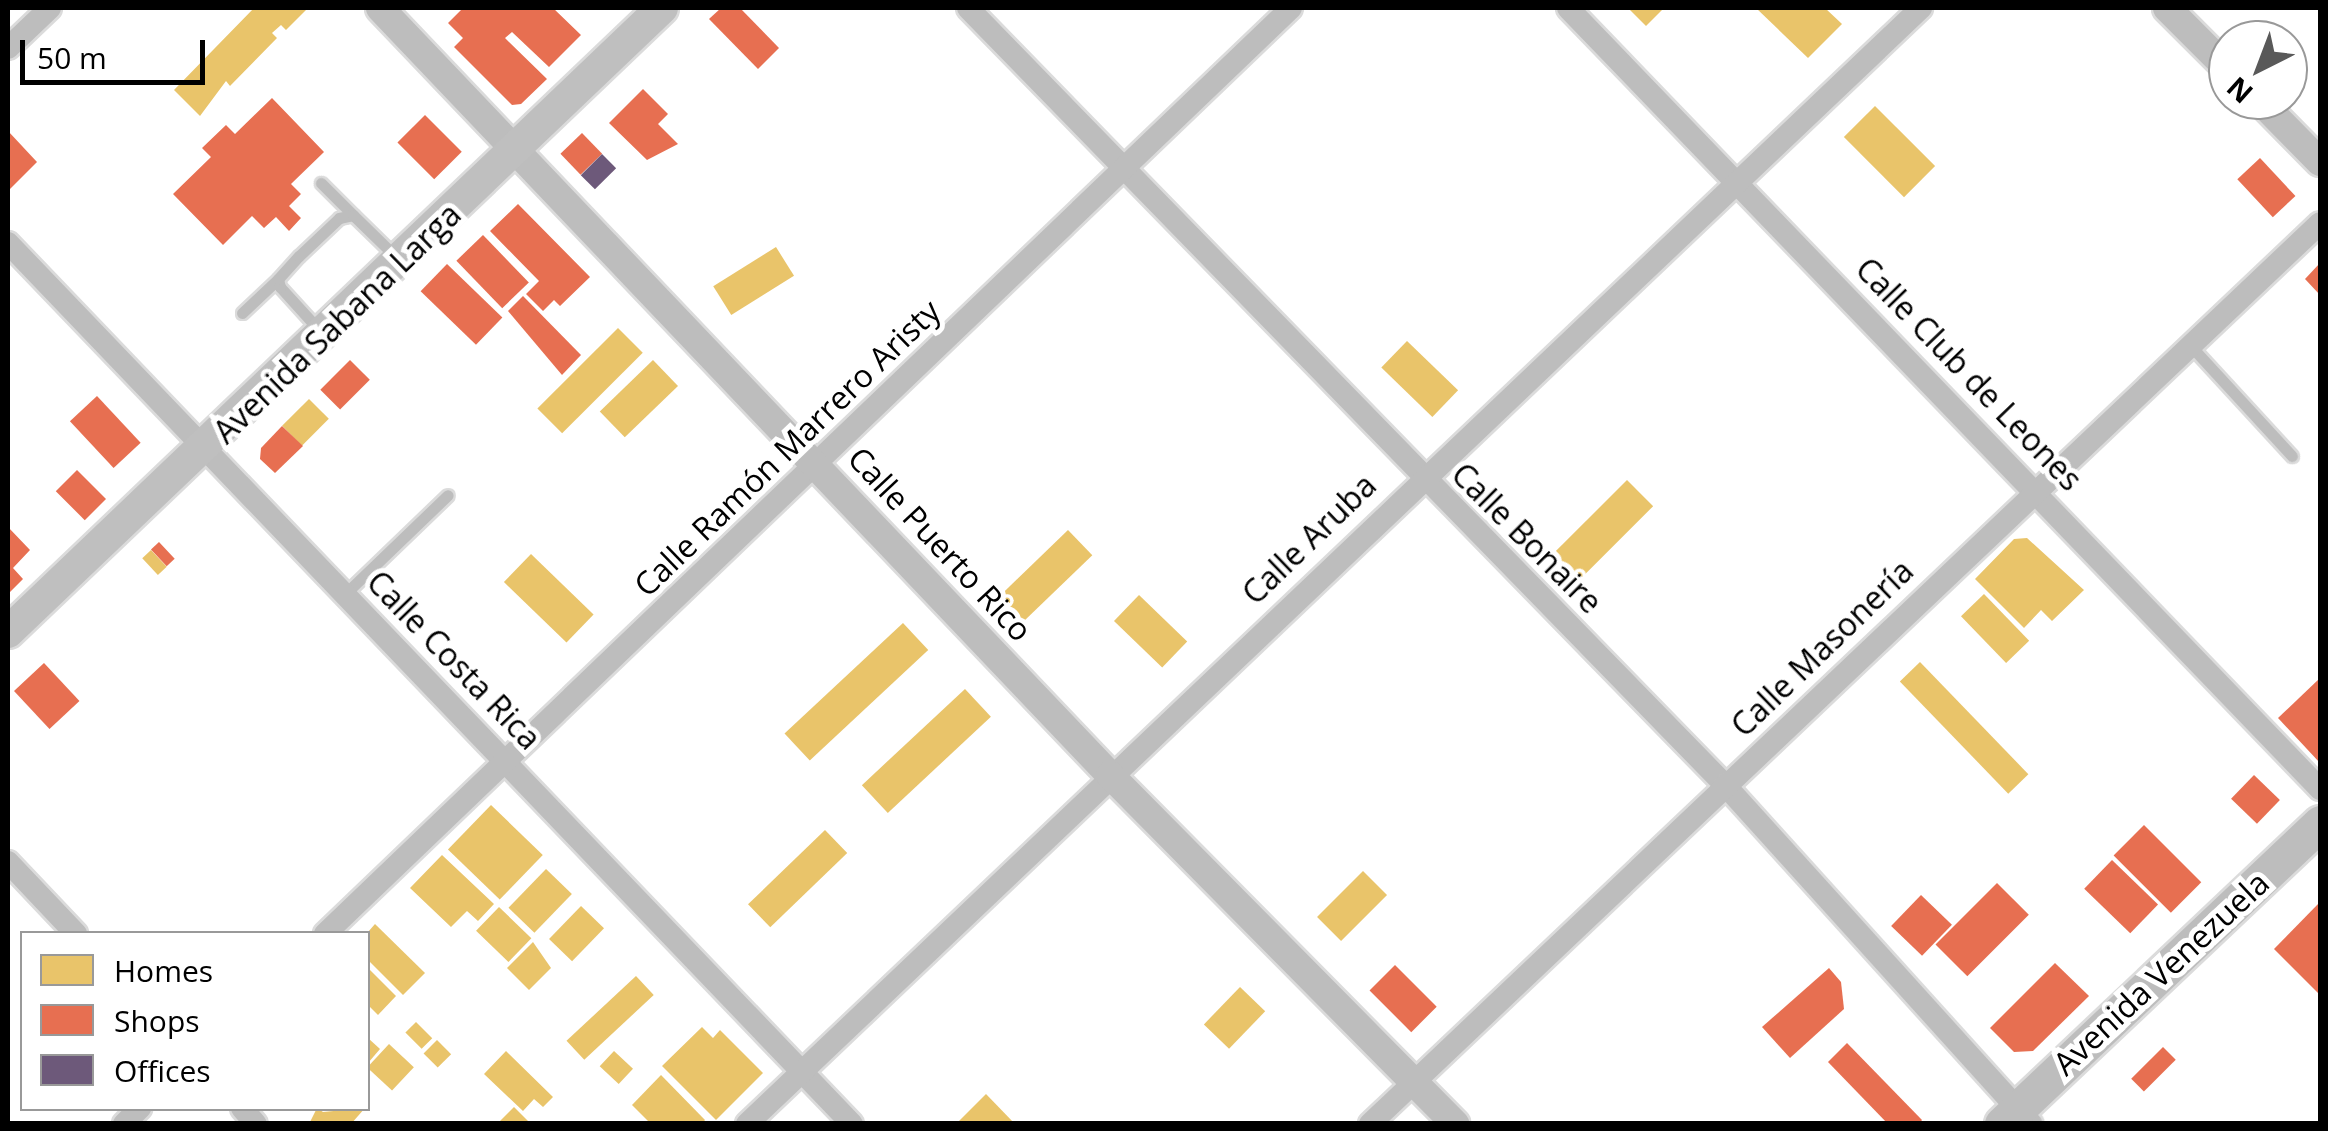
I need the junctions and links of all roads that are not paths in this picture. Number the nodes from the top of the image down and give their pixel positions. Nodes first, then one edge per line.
1 (50, 8) edge
2 (380, 8) edge
3 (662, 8) edge
4 (968, 8) edge
5 (1291, 8) edge
6 (1568, 8) edge
7 (1920, 8) edge
8 (2167, 8) edge
9 (8, 48) edge
10 (2208, 49) edge
11 (2279, 120) edge
12 (516, 152) junction
13 (2320, 162) edge
14 (1124, 168) junction
15 (1735, 182) junction
16 (321, 183) dead end
17 (353, 215) junction
18 (2320, 223) edge
19 (8, 243) edge
20 (400, 262) junction
21 (278, 279) junction
22 (242, 313) dead end
23 (324, 335) junction
24 (2189, 344) junction
25 (206, 448) junction
26 (2292, 456) dead end
27 (818, 466) junction
28 (1421, 477) junction
29 (2037, 489) junction
30 (448, 494) dead end
31 (346, 594) junction
32 (8, 632) edge
33 (506, 762) junction
34 (1110, 775) junction
35 (1725, 785) junction
36 (2320, 789) edge
37 (2320, 823) edge
38 (8, 862) edge
39 (73, 931) edge
40 (328, 931) edge
41 (801, 1073) junction
42 (1416, 1081) junction
43 (2017, 1118) edge
44 (747, 1124) edge
45 (852, 1124) edge
46 (1370, 1124) edge
47 (1455, 1124) edge

1 - 9 street
2 - 12 street, Calle Puerto Rico
3 - 12 main road, Avenida Sabana Larga
4 - 14 street, Calle Bonaire
5 - 14 street, Calle Ramón Marrero Aristy
6 - 15 street, Calle Club de Leones
7 - 15 street, Calle Aruba
8 - 10 street
11 - 13 street
12 - 20 main road, Avenida Sabana Larga
12 - 27 street, Calle Puerto Rico
14 - 27 street, Calle Ramón Marrero Aristy
14 - 28 street, Calle Bonaire
15 - 28 street, Calle Aruba
15 - 29 street, Calle Club de Leones
16 - 17 lane
17 - 20 lane
17 - 21 lane
18 - 24 street, Calle Masonería
19 - 25 street, Calle Costa Rica
20 - 23 main road, Avenida Sabana Larga
21 - 22 lane
21 - 23 lane
23 - 25 main road, Avenida Sabana Larga
24 - 26 lane
24 - 29 street, Calle Masonería
25 - 31 street, Calle Costa Rica
25 - 32 main road, Avenida Sabana Larga
27 - 33 street, Calle Ramón Marrero Aristy
27 - 34 street, Calle Puerto Rico
28 - 34 street, Calle Aruba
28 - 35 street, Calle Bonaire
29 - 35 street, Calle Masonería
29 - 36 street, Calle Club de Leones
30 - 31 lane
31 - 33 street, Calle Costa Rica
33 - 40 street, Calle Ramón Marrero Aristy
33 - 41 street, Calle Costa Rica
34 - 41 street, Calle Aruba
34 - 42 street, Calle Puerto Rico
35 - 42 street, Calle Masonería
35 - 43 street, Calle Bonaire
37 - 43 main road, Avenida Venezuela
38 - 39 street
41 - 44 street, Calle Aruba
41 - 45 street, Calle Costa Rica
42 - 46 street, Calle Masonería
42 - 47 street, Calle Puerto Rico

